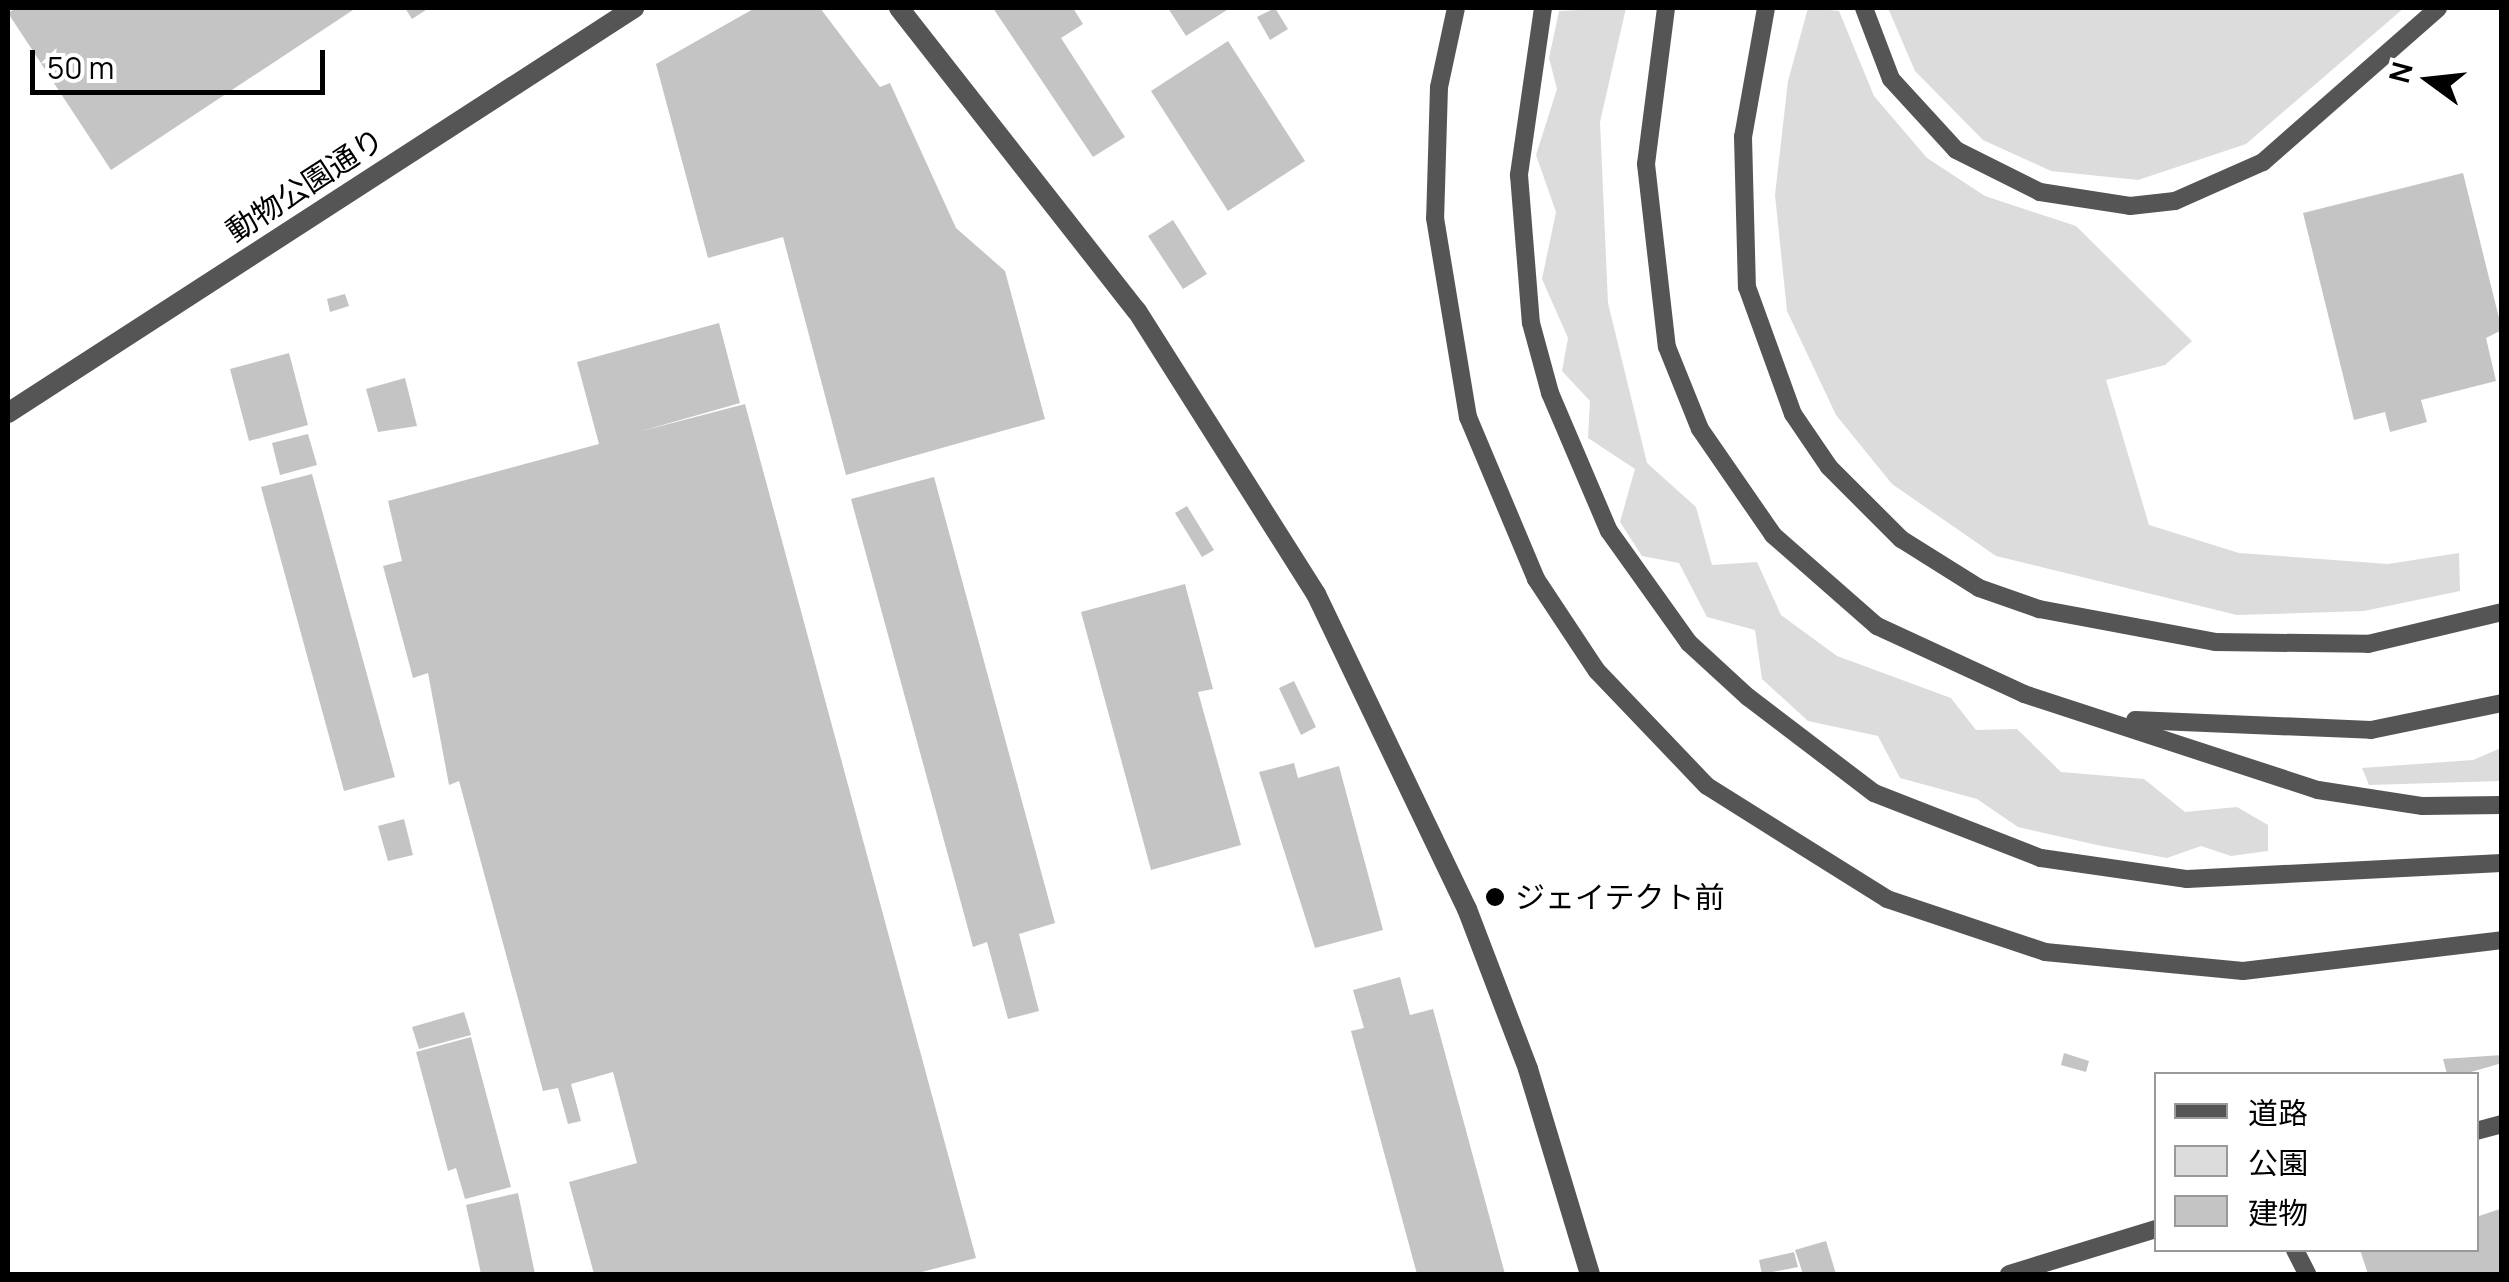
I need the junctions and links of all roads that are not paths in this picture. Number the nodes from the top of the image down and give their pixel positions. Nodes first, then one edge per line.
1 (634, 8) edge
2 (899, 8) edge
3 (1456, 8) edge
4 (1543, 8) edge
5 (1666, 8) edge
6 (1766, 8) edge
7 (1864, 8) edge
8 (2433, 9) edge
9 (8, 412) edge
10 (2502, 612) edge
11 (2502, 703) edge
12 (2114, 718) junction
13 (2502, 805) edge
14 (2502, 863) edge
15 (2502, 940) edge
16 (2154, 1230) edge
17 (2295, 1252) edge
18 (1590, 1274) edge
19 (2009, 1274) edge
20 (2307, 1274) edge

1 - 9 street, 動物公園通り
2 - 18 street
3 - 15 lane
4 - 14 lane
5 - 12 lane
6 - 10 lane
7 - 8 lane
11 - 12 lane
12 - 13 lane
16 - 19 lane
17 - 20 lane

